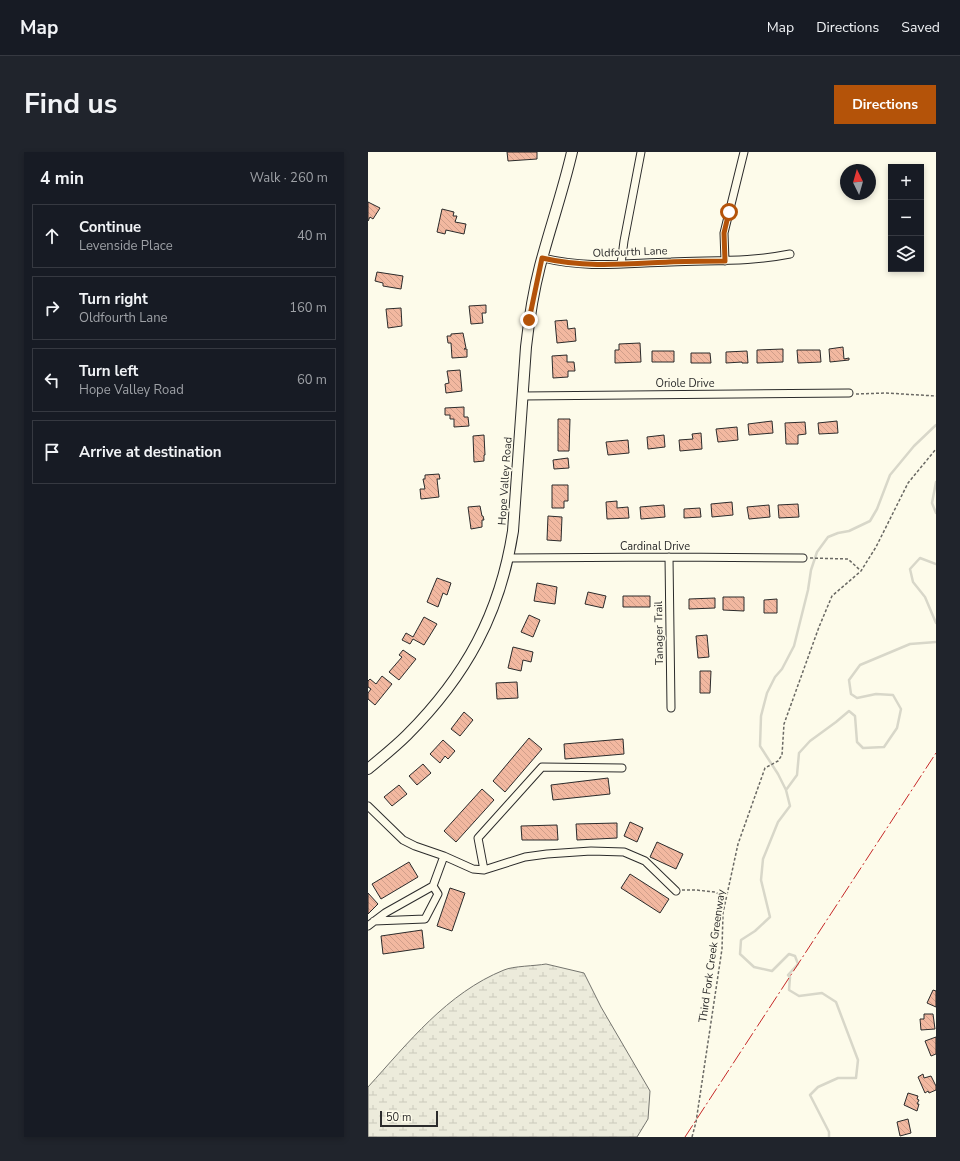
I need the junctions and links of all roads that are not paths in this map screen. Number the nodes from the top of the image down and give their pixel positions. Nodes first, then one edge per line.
1 (572, 152) edge
2 (641, 152) edge
3 (744, 152) edge
4 (790, 254) dead end
5 (542, 258) junction
6 (725, 261) junction
7 (621, 264) junction
8 (848, 393) road end
9 (522, 396) junction
10 (669, 557) junction
11 (508, 558) junction
12 (803, 558) dead end
13 (671, 708) dead end
14 (622, 768) dead end
15 (368, 769) edge
16 (368, 806) edge
17 (444, 856) junction
18 (484, 870) junction
19 (433, 886) junction
20 (676, 891) road end
21 (371, 923) edge

1 - 5 main road, Hope Valley Road
2 - 7 street
3 - 6 street
4 - 6 street, Oldfourth Lane
5 - 7 street, Oldfourth Lane
5 - 9 main road, Hope Valley Road
6 - 7 street, Oldfourth Lane
8 - 9 street, Oriole Drive
9 - 11 main road, Hope Valley Road
10 - 11 street, Cardinal Drive
10 - 12 street, Cardinal Drive
10 - 13 street, Tanager Trail
11 - 15 main road, Hope Valley Road
14 - 18 street
16 - 17 street
17 - 18 street
17 - 19 street
18 - 20 street
19 - 21 street
19 - 21 street

